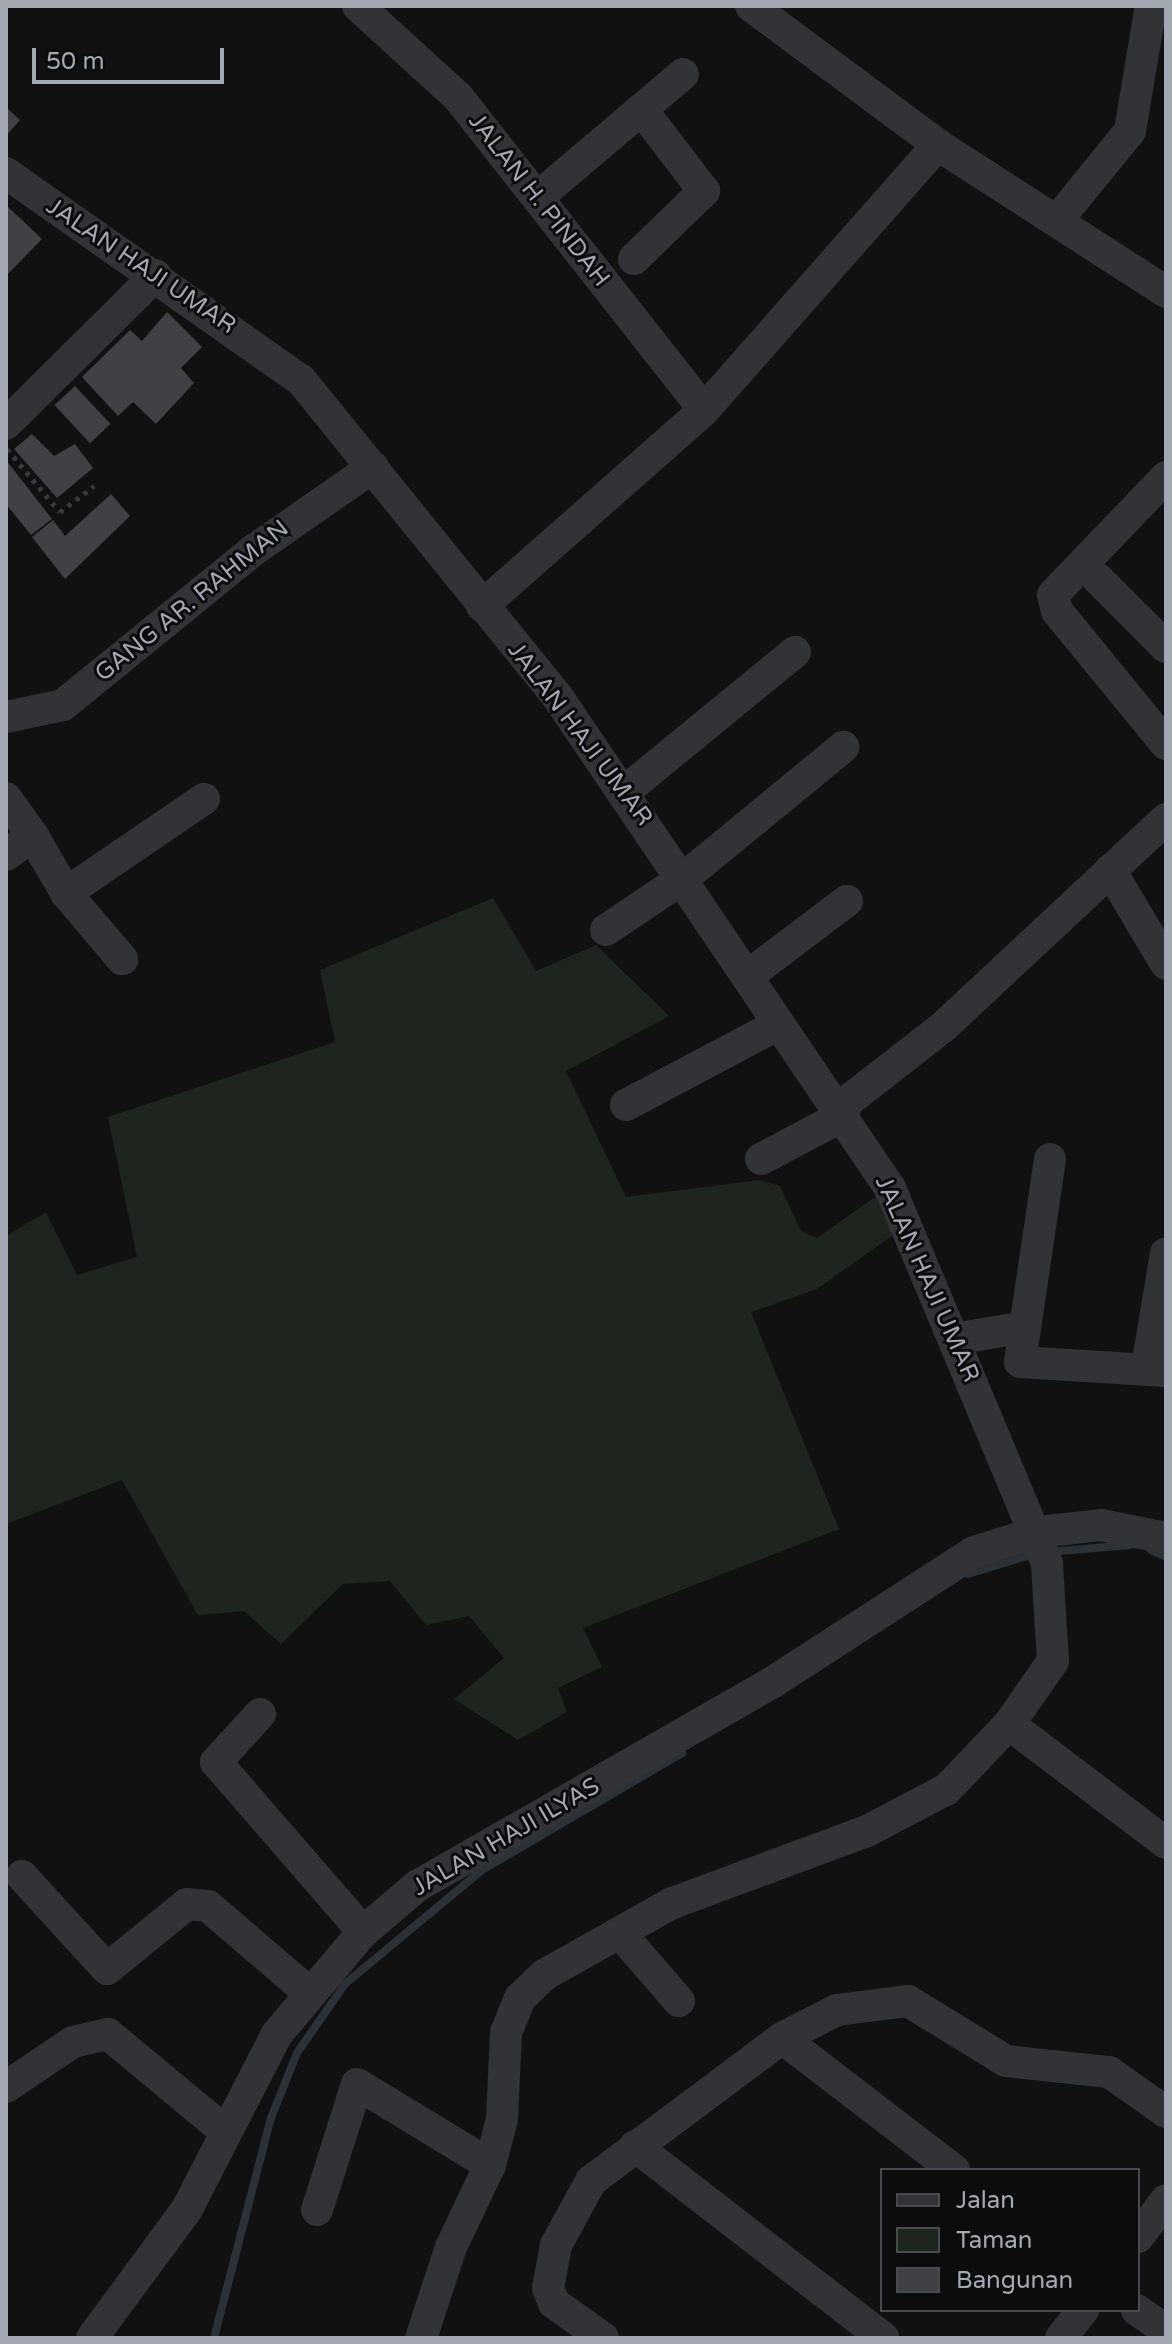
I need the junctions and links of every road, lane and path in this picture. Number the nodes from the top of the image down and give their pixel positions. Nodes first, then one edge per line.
1 (358, 6) edge
2 (751, 6) edge
3 (1151, 6) edge
4 (683, 74) dead end
5 (641, 109) junction
6 (938, 145) junction
7 (12, 192) edge
8 (538, 197) junction
9 (1060, 217) junction
10 (634, 259) dead end
11 (156, 275) junction
12 (1165, 288) edge
13 (704, 410) junction
14 (6, 424) edge
15 (6, 449) edge
16 (373, 467) junction
17 (1166, 477) edge
18 (94, 486) dead end
19 (1098, 579) dead end
20 (482, 606) junction
21 (1166, 647) edge
22 (795, 652) dead end
23 (6, 717) edge
24 (1166, 744) edge
25 (843, 747) dead end
26 (624, 792) junction
27 (6, 798) edge
28 (204, 799) dead end
29 (1166, 819) edge
30 (33, 836) junction
31 (6, 855) edge
32 (1110, 870) junction
33 (685, 877) junction
34 (66, 893) junction
35 (847, 901) dead end
36 (606, 930) dead end
37 (122, 959) dead end
38 (1166, 964) edge
39 (749, 975) junction
40 (779, 1024) junction
41 (626, 1105) dead end
42 (842, 1111) junction
43 (761, 1159) dead end
44 (1050, 1159) dead end
45 (1166, 1254) edge
46 (1025, 1327) junction
47 (954, 1339) junction
48 (1157, 1369) edge
49 (1166, 1538) edge
50 (1043, 1546) junction
51 (260, 1714) dead end
52 (1009, 1724) junction
53 (1166, 1843) edge
54 (22, 1876) dead end
55 (363, 1932) junction
56 (620, 1933) junction
57 (307, 1991) junction
58 (679, 2001) dead end
59 (782, 2038) junction
60 (6, 2087) edge
61 (1166, 2112) edge
62 (225, 2131) junction
63 (635, 2146) junction
64 (490, 2165) junction
65 (951, 2168) edge
66 (1166, 2200) edge
67 (317, 2210) dead end
68 (1140, 2234) edge
69 (1081, 2312) edge
70 (1140, 2312) edge
71 (1166, 2330) edge
72 (92, 2338) edge
73 (421, 2338) edge
74 (603, 2338) edge
75 (883, 2338) edge
76 (1061, 2338) edge

1 - 8 street, JALAN H. PINDAH
2 - 6 street
3 - 9 street
4 - 5 street
5 - 8 street
5 - 10 street
6 - 9 street
6 - 13 street
7 - 11 street, JALAN HAJI UMAR
8 - 13 street, JALAN H. PINDAH
9 - 12 street
11 - 14 street
11 - 16 street, JALAN HAJI UMAR
13 - 20 street
15 - 18 path
16 - 20 street, JALAN HAJI UMAR
16 - 23 street, GANG AR. RAHMAN
17 - 24 street
19 - 21 street
20 - 26 street, JALAN HAJI UMAR
22 - 26 street
25 - 33 street
26 - 33 street, JALAN HAJI UMAR
27 - 30 street
28 - 34 street
29 - 32 street
30 - 31 street
30 - 34 street
32 - 38 street
32 - 42 street
33 - 36 street
33 - 39 street, JALAN HAJI UMAR
34 - 37 street
35 - 39 street
39 - 40 street, JALAN HAJI UMAR
40 - 41 street
40 - 42 street, JALAN HAJI UMAR
42 - 43 street
42 - 47 street, JALAN HAJI UMAR
44 - 46 street
45 - 48 street
46 - 47 street
46 - 48 street
47 - 50 street, JALAN HAJI UMAR
49 - 50 street, JALAN HAJI ILYAS
50 - 52 street, JALAN HAJI UMAR
50 - 55 street, JALAN HAJI ILYAS
51 - 55 street
52 - 53 street
52 - 56 street, JALAN HAJI UMAR
54 - 57 street
55 - 57 street, JALAN HAJI ILYAS
56 - 58 street
56 - 64 street, JALAN HAJI UMAR
57 - 62 street, JALAN HAJI ILYAS
59 - 61 street
59 - 63 street
59 - 65 street
60 - 62 street
62 - 72 street, JALAN HAJI ILYAS
63 - 74 street
63 - 75 street
64 - 67 street
64 - 73 street, JALAN HAJI UMAR
66 - 68 street
69 - 76 street
70 - 71 street

